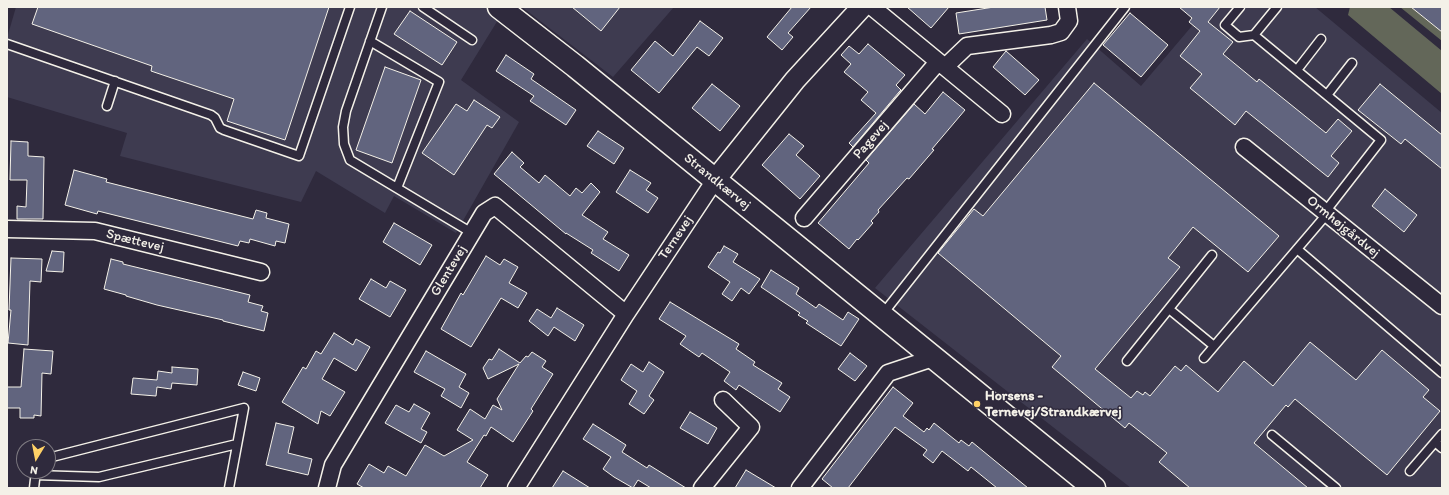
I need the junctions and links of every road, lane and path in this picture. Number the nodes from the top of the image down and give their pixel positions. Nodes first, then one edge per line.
1 (350, 7) edge
2 (382, 7) edge
3 (423, 7) edge
4 (499, 7) edge
5 (862, 7) edge
6 (872, 7) edge
7 (1067, 7) edge
8 (1125, 7) edge
9 (1240, 7) edge
10 (1277, 7) edge
11 (1254, 35) junction
12 (1321, 39) dead end
13 (472, 40) dead end
14 (370, 41) junction
15 (7, 44) edge
16 (942, 64) junction
17 (1352, 64) dead end
18 (1297, 70) junction
19 (115, 81) junction
20 (1327, 95) junction
21 (107, 106) dead end
22 (1002, 114) dead end
23 (1244, 147) dead end
24 (715, 180) junction
25 (397, 188) junction
26 (1326, 213) junction
27 (804, 218) dead end
28 (7, 229) edge
29 (472, 233) junction
30 (1297, 249) junction
31 (1212, 255) dead end
32 (261, 272) dead end
33 (1442, 306) edge
34 (1169, 309) junction
35 (626, 314) junction
36 (882, 316) junction
37 (1214, 346) junction
38 (933, 358) junction
39 (1204, 358) dead end
40 (1127, 361) dead end
41 (1442, 373) edge
42 (723, 400) dead end
43 (1442, 434) edge
44 (1272, 435) dead end
45 (1435, 442) junction
46 (237, 444) junction
47 (1442, 448) edge
48 (56, 456) edge
49 (1410, 471) dead end
50 (56, 474) edge
51 (229, 488) edge
52 (327, 488) edge
53 (516, 488) edge
54 (702, 488) edge
55 (800, 488) edge
56 (1093, 488) edge
57 (1336, 488) edge

1 - 19 lane
2 - 14 lane
3 - 13 lane
4 - 24 main road, Strandkærvej
5 - 24 street, Ternevej
6 - 16 street
7 - 16 street, Pagevej
8 - 36 lane
9 - 11 lane
10 - 11 lane
11 - 18 lane
12 - 18 lane
14 - 25 lane
14 - 25 lane
15 - 19 lane
16 - 22 street
16 - 27 street, Pagevej
17 - 20 lane
18 - 20 lane
19 - 21 lane
20 - 26 lane
23 - 26 street, Ormhøjgårdvej
24 - 35 street, Ternevej
24 - 36 main road, Strandkærvej
25 - 29 lane
26 - 30 lane
26 - 33 street, Ormhøjgårdvej
28 - 32 street, Spættevej
29 - 35 street, Glentevej
29 - 52 street, Glentevej
30 - 37 lane
30 - 41 lane
31 - 34 lane
34 - 37 lane
34 - 40 lane
35 - 53 street, Ternevej
36 - 38 main road, Strandkærvej
37 - 39 lane
38 - 55 street
38 - 56 main road, Strandkærvej
42 - 54 street
43 - 45 lane
44 - 57 lane
45 - 47 lane
45 - 49 lane
46 - 48 lane
46 - 50 lane
46 - 51 lane

